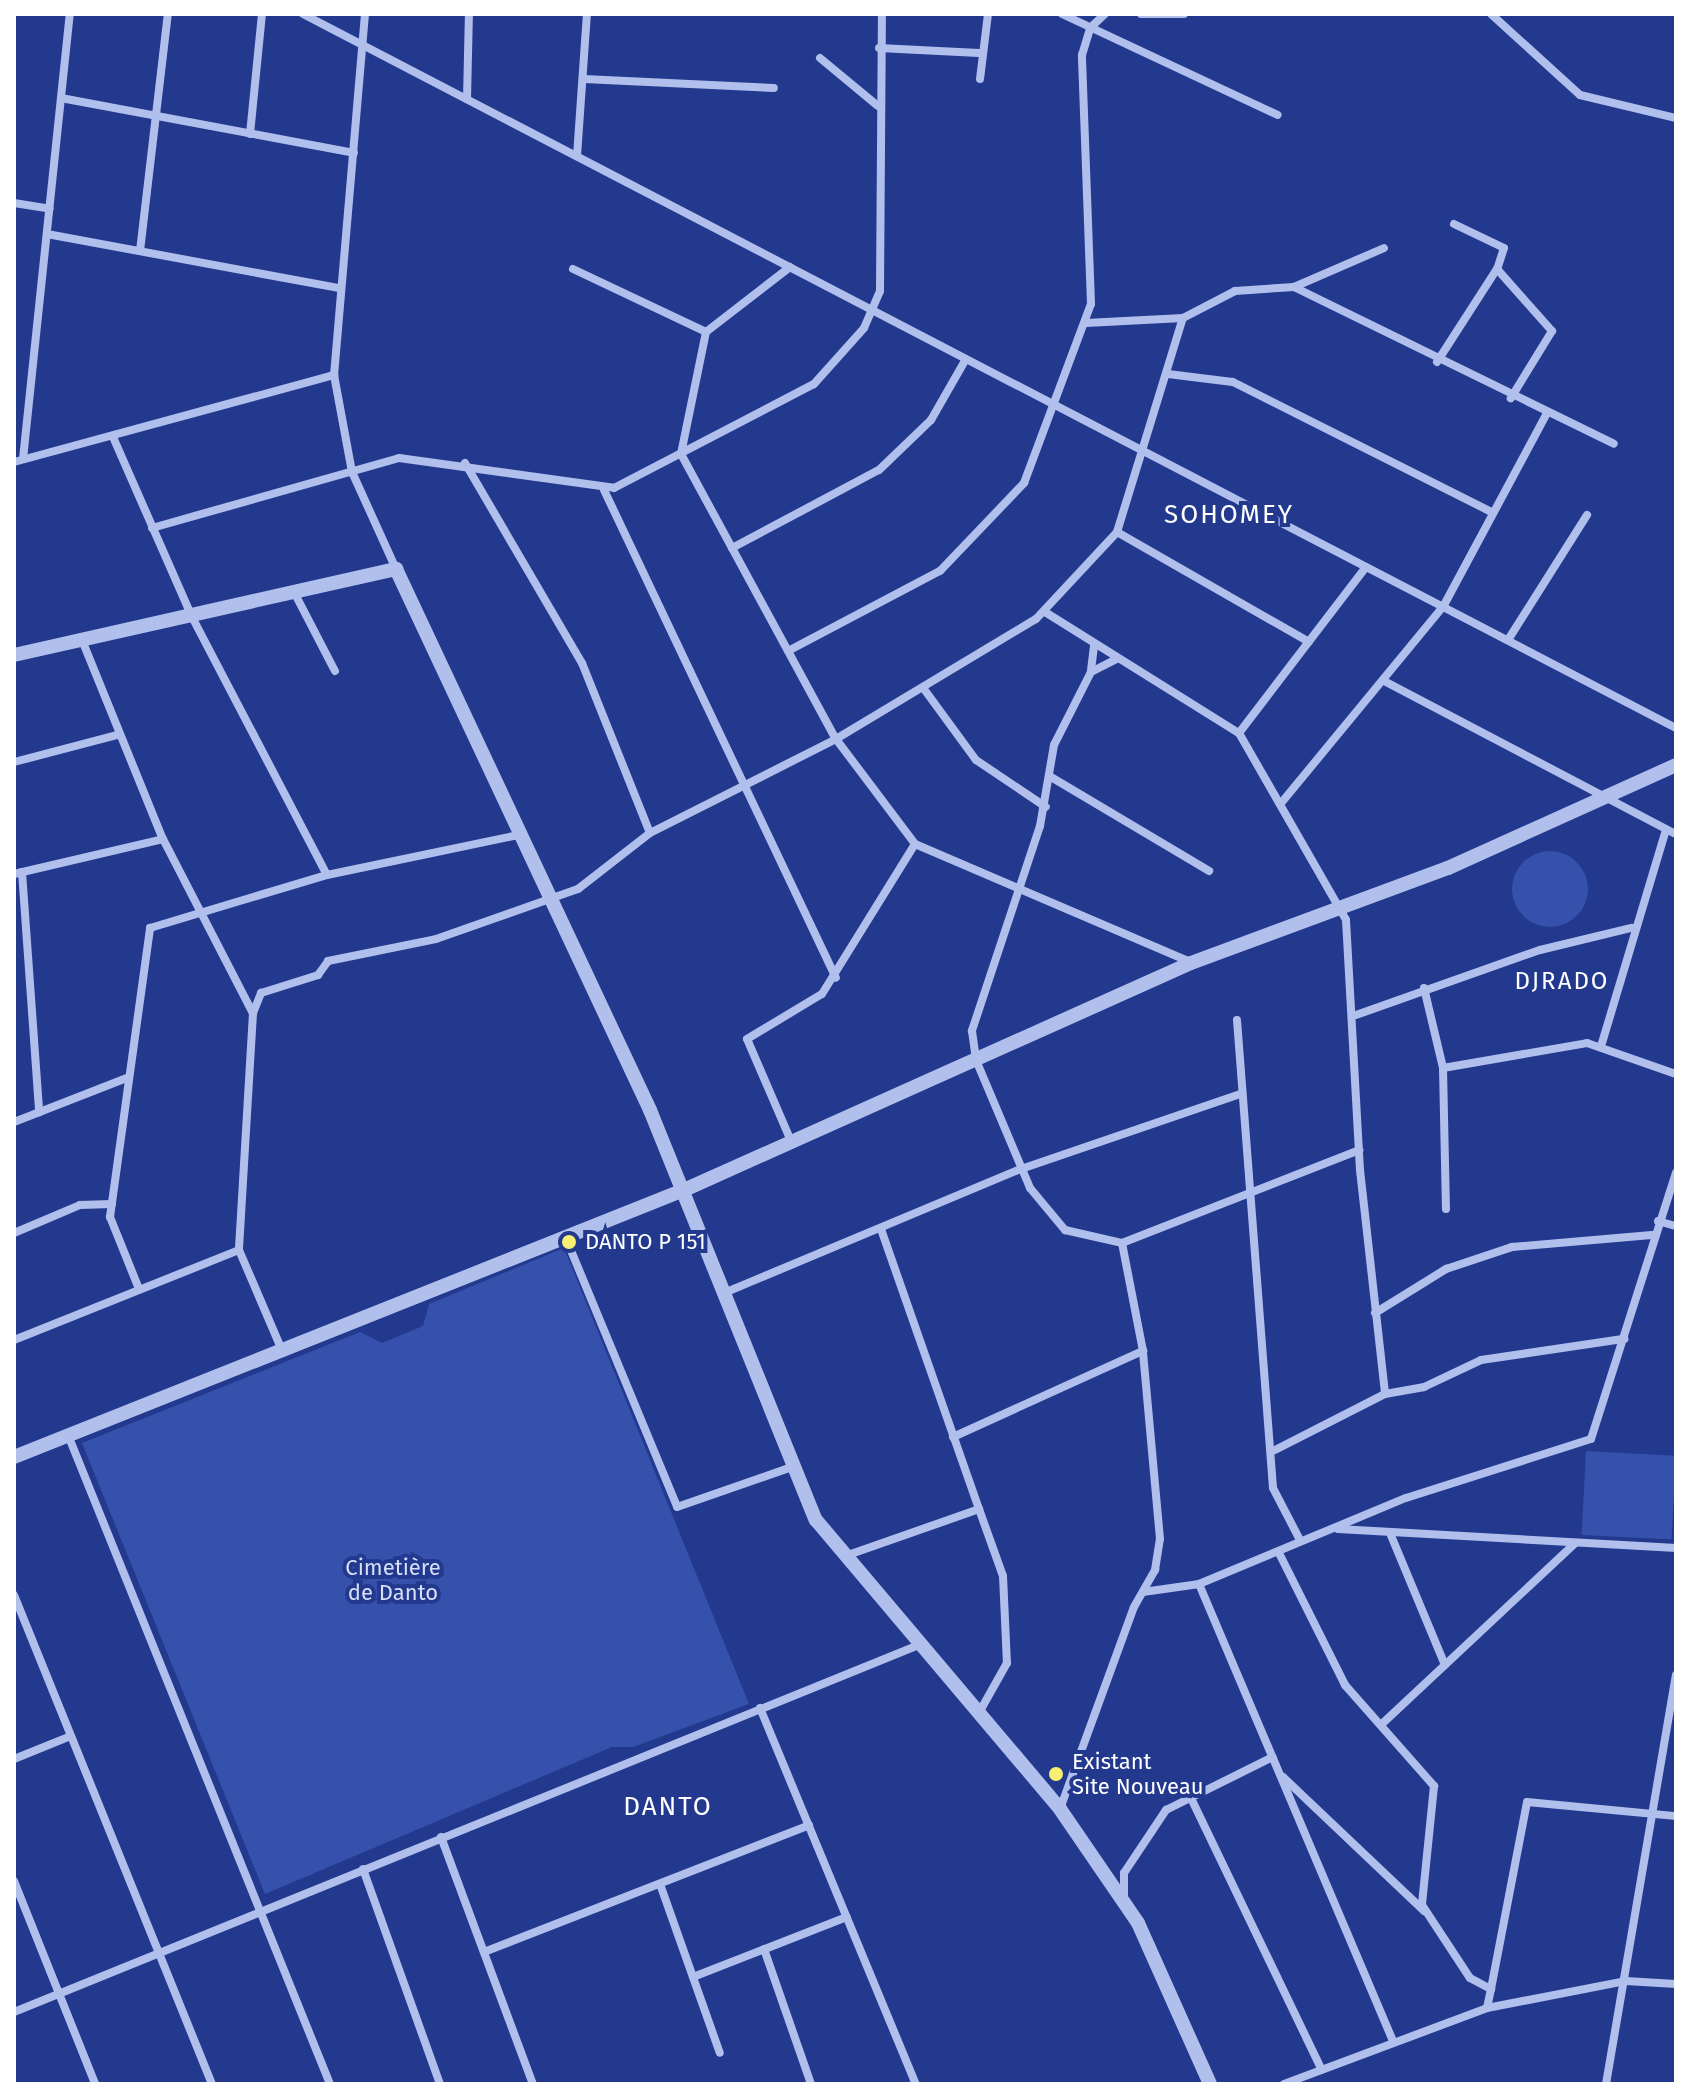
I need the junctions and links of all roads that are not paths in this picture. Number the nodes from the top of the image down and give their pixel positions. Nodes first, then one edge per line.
1 (70, 14) edge
2 (168, 14) edge
3 (262, 14) edge
4 (303, 14) edge
5 (365, 14) edge
6 (469, 14) edge
7 (587, 14) edge
8 (882, 14) edge
9 (988, 14) edge
10 (1062, 14) edge
11 (1105, 14) edge
12 (1141, 14) edge
13 (1184, 14) edge
14 (1491, 14) edge
15 (1090, 28) junction
16 (364, 46) junction
17 (879, 48) junction
18 (979, 53) junction
19 (820, 58) dead end
20 (584, 79) junction
21 (980, 79) dead end
22 (774, 88) dead end
23 (61, 98) junction
24 (467, 99) junction
25 (878, 106) junction
26 (1278, 115) dead end
27 (156, 116) junction
28 (1676, 118) edge
29 (250, 134) junction
30 (354, 153) junction
31 (577, 156) junction
32 (14, 203) edge
33 (50, 209) junction
34 (1454, 224) dead end
35 (47, 234) junction
36 (1384, 248) dead end
37 (140, 251) junction
38 (790, 267) junction
39 (573, 269) dead end
40 (1497, 269) junction
41 (1294, 287) junction
42 (338, 288) junction
43 (875, 312) junction
44 (1183, 318) junction
45 (1086, 323) junction
46 (706, 332) junction
47 (966, 359) junction
48 (1437, 362) junction
49 (1168, 374) junction
50 (334, 375) junction
51 (1511, 398) junction
52 (1055, 405) junction
53 (1546, 415) junction
54 (113, 437) junction
55 (1614, 444) dead end
56 (1146, 453) junction
57 (681, 454) junction
58 (18, 460) edge
59 (465, 463) junction
60 (352, 472) junction
61 (604, 490) junction
62 (1491, 512) junction
63 (1587, 515) dead end
64 (152, 528) junction
65 (1117, 532) junction
66 (732, 548) junction
67 (1366, 567) junction
68 (396, 569) junction
69 (294, 592) junction
70 (1443, 607) junction
71 (1045, 612) junction
72 (191, 615) junction
73 (82, 640) junction
74 (1508, 640) junction
75 (1309, 642) junction
76 (1094, 646) junction
77 (788, 651) junction
78 (14, 655) edge
79 (1118, 658) junction
80 (335, 671) dead end
81 (1091, 672) junction
82 (1386, 682) junction
83 (924, 689) junction
84 (1676, 728) edge
85 (1239, 733) junction
86 (117, 735) junction
87 (836, 739) junction
88 (14, 762) edge
89 (1676, 765) edge
90 (1051, 777) junction
91 (748, 787) junction
92 (1608, 798) junction
93 (1282, 802) junction
94 (1046, 807) junction
95 (1666, 829) junction
96 (650, 833) junction
97 (524, 834) junction
98 (1676, 834) edge
99 (163, 839) junction
100 (915, 844) junction
101 (1209, 871) dead end
102 (18, 873) edge
103 (327, 875) junction
104 (1020, 890) junction
105 (554, 900) junction
106 (1338, 906) junction
107 (201, 913) junction
108 (1631, 928) junction
109 (1191, 963) junction
110 (836, 978) junction
111 (1424, 988) junction
112 (253, 1013) junction
113 (1356, 1015) junction
114 (1237, 1020) dead end
115 (1602, 1043) junction
116 (976, 1060) junction
117 (1443, 1068) junction
118 (1676, 1074) edge
119 (127, 1078) junction
120 (1240, 1094) junction
121 (39, 1112) junction
122 (14, 1122) edge
123 (791, 1141) junction
124 (1359, 1150) junction
125 (1343, 1160) junction
126 (1021, 1169) junction
127 (1360, 1170) junction
128 (1676, 1172) edge
129 (684, 1190) junction
130 (1255, 1195) junction
131 (112, 1204) junction
132 (1446, 1209) dead end
133 (1658, 1221) junction
134 (1676, 1226) edge
135 (881, 1229) junction
136 (14, 1233) edge
137 (1651, 1235) junction
138 (565, 1236) junction
139 (1122, 1243) junction
140 (239, 1250) junction
141 (139, 1289) junction
142 (1373, 1292) junction
143 (724, 1293) junction
144 (1393, 1297) junction
145 (1375, 1313) junction
146 (1624, 1339) junction
147 (14, 1340) edge
148 (281, 1348) junction
149 (1143, 1351) junction
150 (1385, 1394) junction
151 (68, 1435) junction
152 (953, 1437) junction
153 (1275, 1450) junction
154 (14, 1457) edge
155 (792, 1467) junction
156 (979, 1509) junction
157 (1337, 1529) junction
158 (1390, 1533) junction
159 (1300, 1540) junction
160 (1575, 1543) junction
161 (1676, 1548) edge
162 (1279, 1553) junction
163 (848, 1555) junction
164 (1199, 1584) junction
165 (1143, 1592) junction
166 (14, 1595) edge
167 (923, 1643) junction
168 (1445, 1665) junction
169 (1676, 1675) edge
170 (1674, 1692) edge
171 (760, 1708) junction
172 (980, 1711) junction
173 (1384, 1722) junction
174 (71, 1736) junction
175 (1273, 1757) junction
176 (14, 1759) edge
177 (1280, 1773) junction
178 (1189, 1794) junction
179 (1060, 1809) junction
180 (1649, 1812) junction
181 (1676, 1816) edge
182 (809, 1825) junction
183 (441, 1837) junction
184 (363, 1869) junction
185 (14, 1881) edge
186 (660, 1884) junction
187 (1124, 1903) junction
188 (261, 1911) junction
189 (1424, 1911) junction
190 (847, 1917) junction
191 (764, 1949) junction
192 (159, 1952) junction
193 (484, 1952) junction
194 (693, 1977) junction
195 (1626, 1981) junction
196 (1676, 1984) edge
197 (1491, 1989) junction
198 (59, 1994) junction
199 (1487, 2008) junction
200 (14, 2012) edge
201 (1393, 2040) junction
202 (720, 2053) dead end
203 (1322, 2070) junction
204 (95, 2084) edge
205 (212, 2084) edge
206 (330, 2084) edge
207 (440, 2084) edge
208 (533, 2084) edge
209 (811, 2084) edge
210 (916, 2084) edge
211 (1210, 2084) edge
212 (1284, 2084) edge
213 (1606, 2084) edge

1 - 23 street
2 - 27 street
3 - 29 street
4 - 16 street
5 - 16 street
6 - 24 street
7 - 20 street
8 - 17 street
9 - 18 street
10 - 15 street
11 - 15 street
12 - 13 street
14 - 28 street
15 - 26 street
15 - 45 street
16 - 24 street
16 - 30 street
17 - 18 street
17 - 25 street
18 - 21 street
19 - 25 street
20 - 22 street
20 - 31 street
23 - 27 street
23 - 33 street
24 - 31 street
25 - 43 street
27 - 29 street
27 - 37 street
29 - 30 street
30 - 42 street
31 - 38 street
32 - 33 street
33 - 35 street
34 - 40 street
35 - 37 street
35 - 58 street
36 - 41 street
37 - 42 street
38 - 43 street
38 - 46 street
39 - 46 street
40 - 48 street
40 - 51 street
41 - 44 street
41 - 48 street
42 - 50 street
43 - 47 street
43 - 57 street
44 - 45 street
44 - 49 street
45 - 52 street
46 - 57 street
47 - 52 street
47 - 66 street
48 - 51 street
49 - 56 street
49 - 62 street
50 - 54 street
50 - 60 street
51 - 53 street
52 - 56 street
52 - 77 street
53 - 55 street
53 - 62 street
54 - 58 street
54 - 64 street
56 - 65 street
56 - 67 street
57 - 61 street
57 - 66 street
59 - 60 street
59 - 61 street
59 - 96 street
60 - 64 street
60 - 68 street
61 - 91 street
62 - 70 street
63 - 74 street
64 - 72 street
65 - 71 street
65 - 75 street
66 - 77 street
67 - 70 street
67 - 75 street
68 - 69 street
68 - 97 street
69 - 72 street
69 - 80 street
70 - 74 street
70 - 82 street
71 - 76 street
71 - 83 street
72 - 73 street
72 - 103 street
73 - 78 street
73 - 86 street
74 - 84 street
75 - 85 street
76 - 79 street
76 - 81 street
77 - 87 street
79 - 81 street
79 - 85 street
81 - 90 street
82 - 92 street
82 - 93 street
83 - 87 street
83 - 94 street
85 - 93 street
86 - 88 street
86 - 99 street
87 - 91 street
87 - 100 street
89 - 92 street
90 - 94 street
90 - 101 street
91 - 96 street
91 - 110 street
92 - 95 street
92 - 106 street
93 - 106 street
94 - 104 street
95 - 98 street
95 - 108 street
96 - 105 street
97 - 103 street
97 - 105 street
99 - 102 street
99 - 107 street
100 - 104 street
100 - 110 street
102 - 121 street
103 - 107 street
104 - 109 street
104 - 116 street
105 - 112 street
105 - 129 street
106 - 109 street
106 - 113 street
107 - 112 street
107 - 119 street
108 - 111 street
108 - 115 street
109 - 116 street
110 - 123 street
111 - 113 street
111 - 117 street
112 - 140 street
113 - 124 street
114 - 120 street
115 - 117 street
115 - 118 street
116 - 123 street
116 - 126 street
117 - 132 street
119 - 121 street
119 - 131 street
120 - 126 street
120 - 130 street
121 - 122 street
123 - 129 street
124 - 125 street
124 - 127 street
125 - 127 street
125 - 130 street
126 - 135 street
126 - 139 street
127 - 142 street
128 - 133 street
129 - 138 street
129 - 143 street
130 - 139 street
130 - 153 street
131 - 136 street
131 - 141 street
133 - 134 street
133 - 137 street
135 - 143 street
135 - 152 street
137 - 144 street
137 - 146 street
138 - 148 street
138 - 155 street
139 - 149 street
140 - 141 street
140 - 148 street
141 - 147 street
142 - 144 street
142 - 145 street
143 - 155 street
144 - 145 street
145 - 150 street
146 - 150 street
146 - 157 street
148 - 151 street
149 - 152 street
149 - 165 street
150 - 153 street
151 - 154 street
151 - 188 street
152 - 156 street
153 - 159 street
155 - 163 street
156 - 163 street
156 - 172 street
157 - 158 street
157 - 159 street
158 - 160 street
158 - 168 street
159 - 162 street
160 - 161 street
160 - 168 street
162 - 164 street
162 - 173 street
163 - 167 street
164 - 165 street
164 - 175 street
165 - 179 street
166 - 174 street
167 - 171 street
167 - 172 street
168 - 173 street
169 - 170 street
170 - 180 street
171 - 182 street
171 - 183 street
172 - 179 street
173 - 189 street
174 - 176 street
174 - 192 street
175 - 177 street
175 - 178 street
177 - 189 street
177 - 201 street
178 - 187 street
178 - 203 street
179 - 187 street
180 - 181 street
180 - 195 street
180 - 197 street
182 - 186 street
182 - 190 street
183 - 184 street
183 - 193 street
184 - 188 street
184 - 207 street
185 - 198 street
186 - 193 street
186 - 194 street
187 - 211 street
188 - 192 street
188 - 206 street
189 - 197 street
190 - 191 street
190 - 210 street
191 - 194 street
191 - 209 street
192 - 198 street
192 - 205 street
193 - 208 street
194 - 202 street
195 - 196 street
195 - 199 street
195 - 213 street
197 - 199 street
198 - 200 street
198 - 204 street
199 - 201 street
201 - 203 street
203 - 212 street

